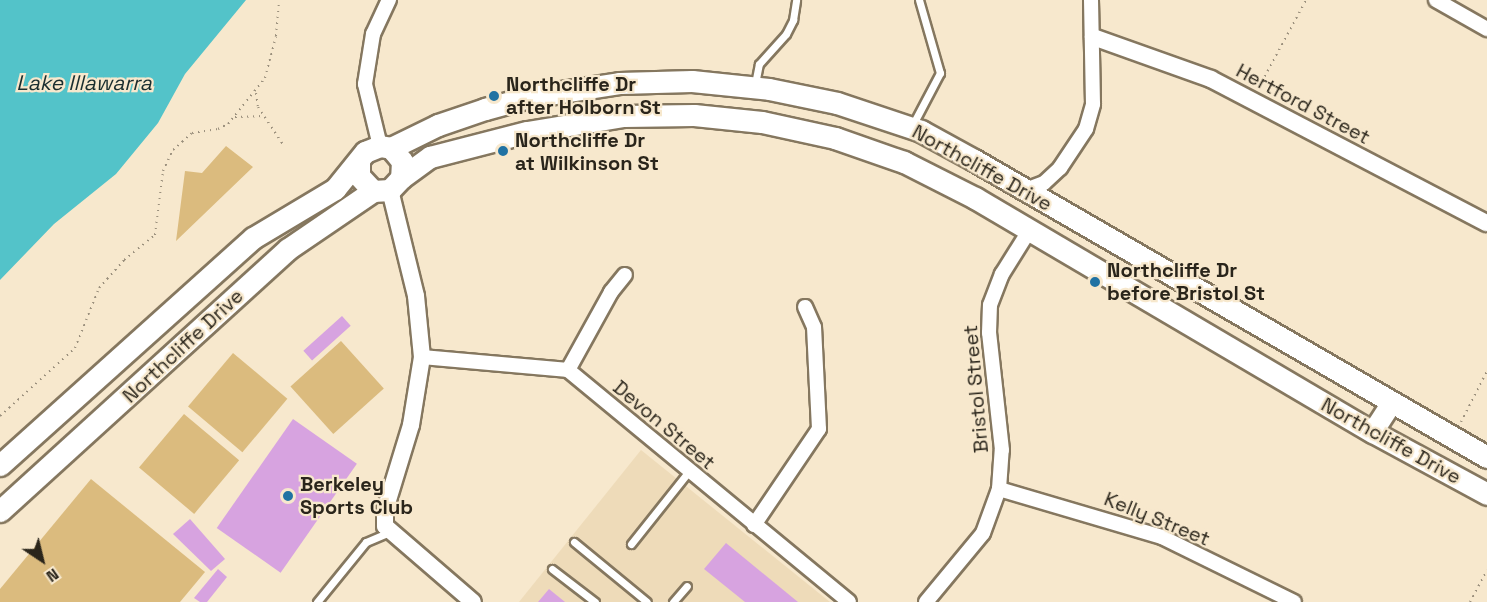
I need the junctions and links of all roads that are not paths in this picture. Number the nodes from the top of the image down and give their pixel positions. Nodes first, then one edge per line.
1 (389, 0) edge
2 (796, 0) edge
3 (919, 0) edge
4 (1091, 0) edge
5 (1436, 0) edge
6 (1487, 29) edge
7 (1094, 37) junction
8 (755, 88) junction
9 (911, 128) junction
10 (385, 147) junction
11 (359, 161) junction
12 (388, 186) junction
13 (1025, 190) junction
14 (1487, 223) edge
15 (1029, 231) junction
16 (625, 275) dead end
17 (805, 306) dead end
18 (422, 357) junction
19 (568, 370) junction
20 (1391, 404) junction
21 (1373, 432) junction
22 (1487, 457) edge
23 (0, 465) edge
24 (689, 471) junction
25 (999, 489) junction
26 (1487, 494) edge
27 (0, 511) edge
28 (754, 525) junction
29 (389, 532) junction
30 (574, 542) dead end
31 (631, 544) dead end
32 (552, 568) dead end
33 (687, 586) dead end
34 (318, 602) edge
35 (473, 602) edge
36 (595, 602) edge
37 (647, 602) edge
38 (673, 602) edge
39 (849, 602) edge
40 (926, 602) edge
41 (1294, 602) edge

1 - 10 street
2 - 8 lane
3 - 9 lane
4 - 7 street
5 - 6 street
7 - 13 street
7 - 14 street, Hertford Street
8 - 9 main road, Northcliffe Drive
8 - 10 main road, Northcliffe Drive
9 - 13 main road, Northcliffe Drive
10 - 11 main road
10 - 12 main road
11 - 12 main road
11 - 23 main road, Northcliffe Drive
12 - 15 main road, Northcliffe Drive
12 - 18 street
12 - 27 main road, Northcliffe Drive
13 - 20 main road, Northcliffe Drive
15 - 21 main road, Northcliffe Drive
15 - 25 street, Bristol Street
16 - 19 street
17 - 28 street
18 - 19 street
18 - 29 street
19 - 24 street, Devon Street
20 - 21 main road
20 - 22 main road, Northcliffe Drive
21 - 26 main road, Northcliffe Drive
24 - 28 street, Devon Street
24 - 31 lane
25 - 40 street, Bristol Street
25 - 41 street, Kelly Street
28 - 39 street, Devon Street
29 - 34 lane
29 - 35 street
30 - 37 lane
32 - 36 lane
33 - 38 lane

